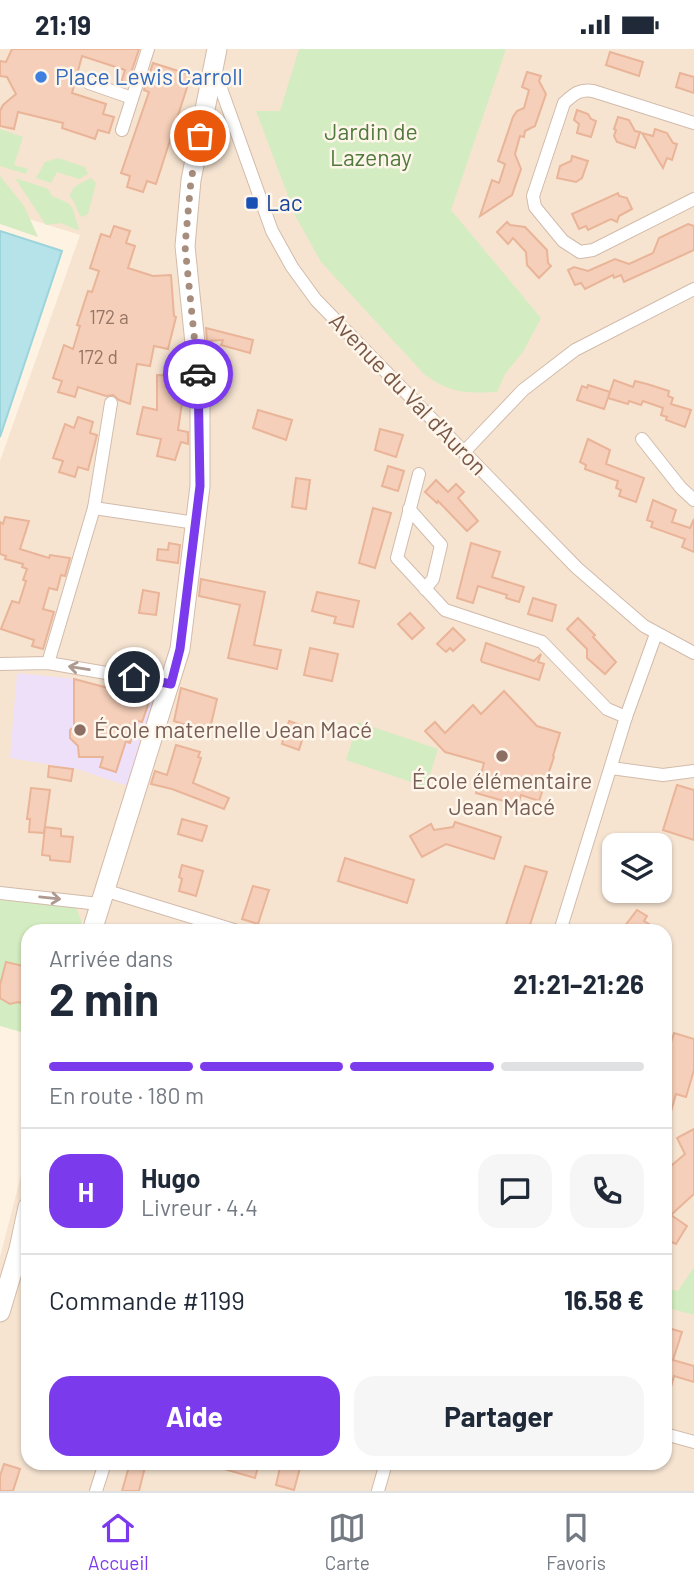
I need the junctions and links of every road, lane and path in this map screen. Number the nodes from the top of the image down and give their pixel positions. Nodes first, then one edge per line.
1 (148, 49) edge
2 (213, 55) edge
3 (89, 83) dead end
4 (132, 98) junction
5 (694, 123) edge
6 (122, 130) dead end
7 (694, 199) edge
8 (694, 289) edge
9 (111, 403) dead end
10 (642, 439) dead end
11 (464, 452) junction
12 (419, 474) dead end
13 (694, 499) edge
14 (94, 508) junction
15 (409, 509) junction
16 (196, 523) junction
17 (425, 589) junction
18 (656, 634) junction
19 (694, 653) edge
20 (0, 663) edge
21 (48, 663) junction
22 (171, 684) junction
23 (626, 717) junction
24 (611, 768) junction
25 (694, 771) edge
26 (0, 893) edge
27 (102, 897) junction
28 (94, 924) edge
29 (209, 924) edge
30 (562, 924) edge
31 (21, 1255) edge
32 (0, 1312) edge
33 (672, 1436) edge
34 (694, 1442) edge
35 (103, 1470) edge
36 (384, 1470) edge
37 (96, 1491) edge
38 (377, 1491) edge

1 - 4 street
2 - 11 street, Avenue du Val d'Auron
2 - 16 street
3 - 4 street
4 - 6 street
5 - 7 street
8 - 11 street
9 - 14 street
10 - 13 street
11 - 18 street, Avenue du Val d'Auron
12 - 15 street
14 - 16 street
14 - 21 street
15 - 17 street
15 - 17 street
16 - 22 street
17 - 23 street
18 - 19 street, Avenue du Val d'Auron
18 - 23 street
20 - 21 street
22 -> 21 street
22 - 27 street
23 - 24 street
24 - 25 street
24 - 30 street
26 -> 27 street
27 - 28 street
27 - 29 street
31 - 32 street
33 - 34 street
35 - 37 street
36 - 38 street

